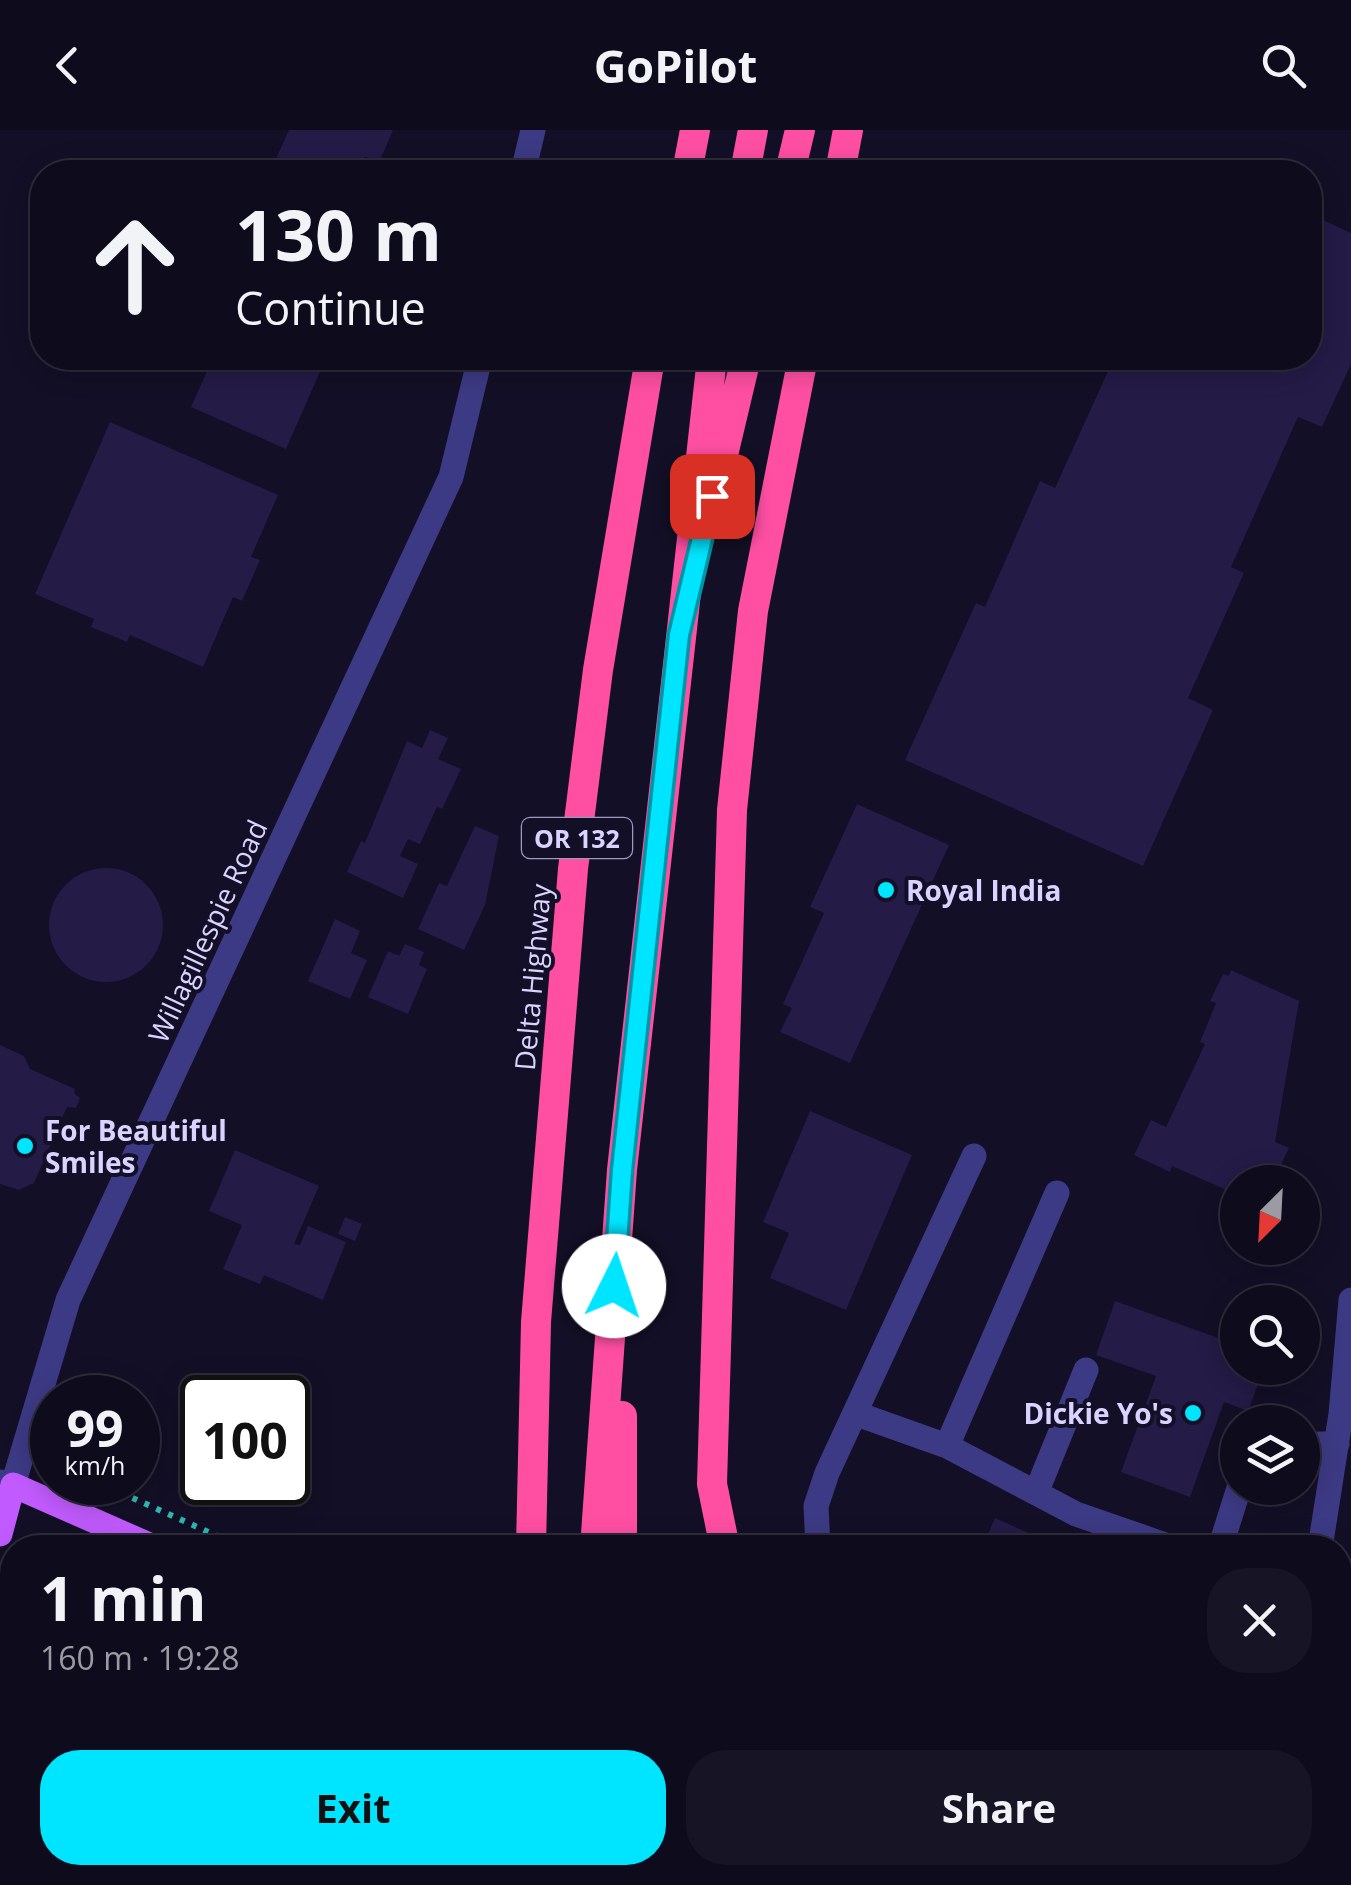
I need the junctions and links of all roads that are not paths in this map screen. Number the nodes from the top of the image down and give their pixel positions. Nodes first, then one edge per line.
1 (533, 130) edge
2 (695, 130) edge
3 (752, 130) edge
4 (800, 130) edge
5 (848, 130) edge
6 (526, 160) edge
7 (689, 160) edge
8 (747, 160) edge
9 (793, 160) edge
10 (842, 160) edge
11 (477, 370) edge
12 (648, 370) edge
13 (711, 370) edge
14 (743, 370) edge
15 (801, 370) edge
16 (679, 635) junction
17 (974, 1156) dead end
18 (622, 1170) junction
19 (1057, 1193) dead end
20 (1351, 1300) edge
21 (536, 1322) junction
22 (1086, 1370) dead end
23 (857, 1414) junction
24 (1320, 1444) edge
25 (1337, 1444) junction
26 (947, 1446) junction
27 (7, 1484) edge
28 (1036, 1493) junction
29 (1234, 1505) edge
30 (0, 1534) edge
31 (126, 1535) edge
32 (514, 1535) edge
33 (531, 1535) edge
34 (596, 1535) edge
35 (622, 1535) edge
36 (722, 1535) edge
37 (817, 1535) edge
38 (1137, 1535) edge
39 (1224, 1535) edge
40 (1322, 1535) edge

1 - 6 street
2 - 7 highway
3 - 8 highway
4 - 9 highway
5 - 10 highway
11 - 27 street, Willagillespie Road
12 - 21 highway, Delta Highway / OR 132
13 - 16 highway
14 - 16 highway
15 - 36 highway
16 - 18 highway, OR 132
17 - 23 street
18 - 34 highway, OR 132
18 - 35 highway
19 - 26 street
20 - 25 street
21 - 32 highway
21 - 33 highway, Delta Highway / OR 132
22 - 28 street
23 - 26 street
23 - 37 street
24 - 25 street
25 - 40 street
26 - 28 street
27 - 30 main road, Willagillespie Road
27 - 31 main road
28 - 38 street
29 - 39 street

